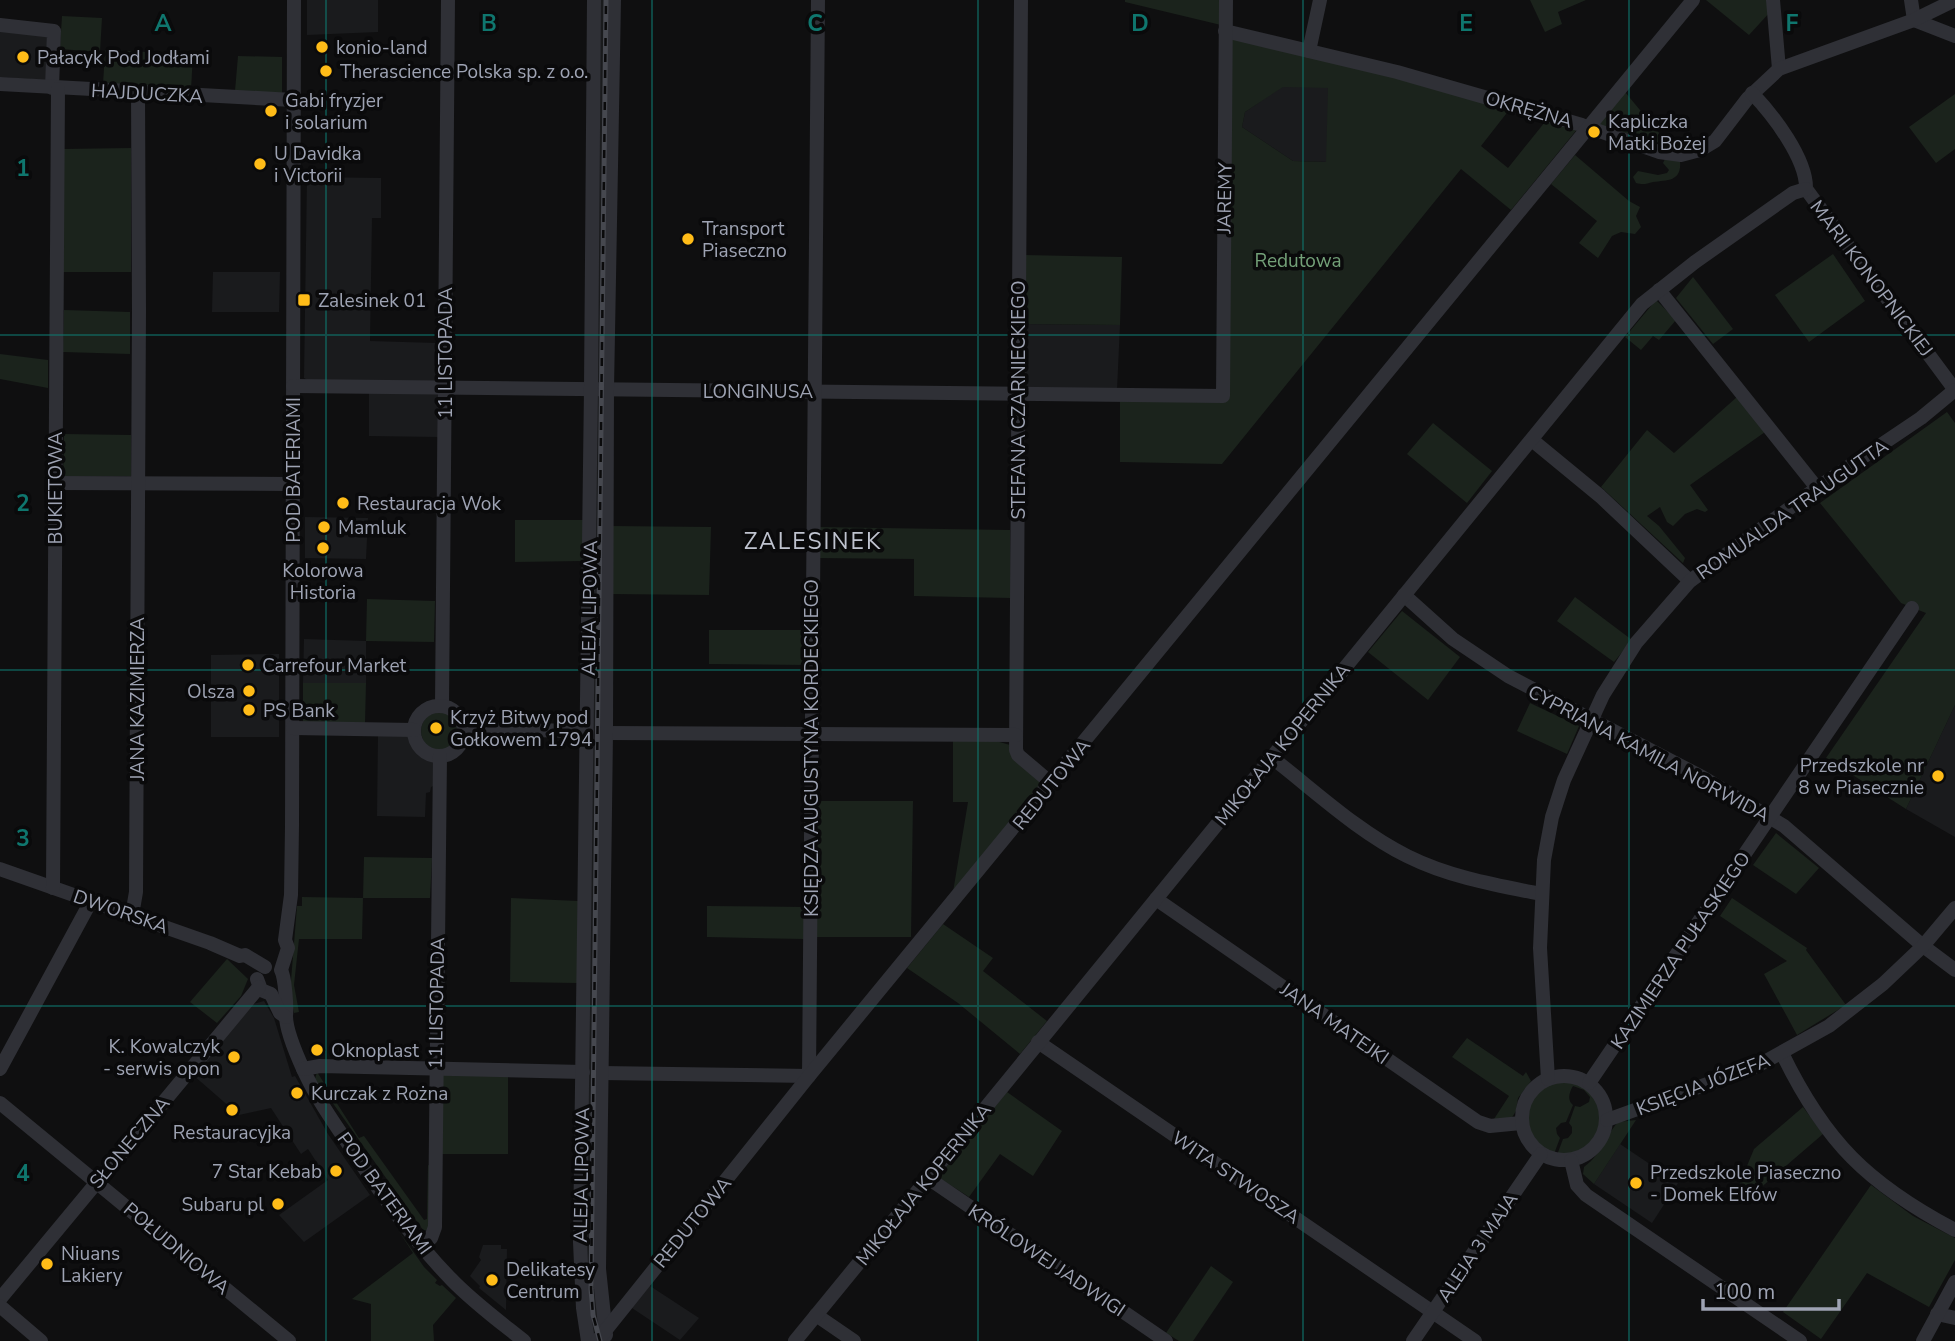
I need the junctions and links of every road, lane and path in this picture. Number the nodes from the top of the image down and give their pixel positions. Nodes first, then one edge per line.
1 (294, 0) edge
2 (448, 0) edge
3 (594, 0) edge
4 (614, 0) edge
5 (818, 0) edge
6 (1021, 0) edge
7 (1226, 0) edge
8 (1320, 0) edge
9 (1773, 0) edge
10 (1911, 0) edge
11 (1955, 0) edge
12 (1685, 4) edge
13 (1914, 20) junction
14 (0, 26) edge
15 (1226, 31) junction
16 (1955, 36) edge
17 (1309, 51) junction
18 (1779, 69) junction
19 (0, 84) edge
20 (55, 88) junction
21 (138, 93) junction
22 (1752, 93) junction
23 (293, 100) junction
24 (1589, 128) junction
25 (1806, 189) junction
26 (1659, 290) junction
27 (293, 386) junction
28 (445, 387) junction
29 (592, 388) junction
30 (607, 389) junction
31 (1955, 390) edge
32 (814, 392) junction
33 (1018, 394) junction
34 (1223, 396) joint
35 (1532, 440) junction
36 (55, 483) junction
37 (138, 484) junction
38 (292, 484) junction
39 (1817, 488) junction
40 (1690, 581) junction
41 (1404, 595) junction
42 (1912, 608) dead end
43 (442, 706) junction
44 (1590, 720) junction
45 (293, 728) junction
46 (464, 729) junction
47 (414, 730) junction
48 (587, 731) junction
49 (606, 733) junction
50 (811, 734) junction
51 (1016, 735) junction
52 (440, 756) junction
53 (1271, 757) junction
54 (1051, 783) junction
55 (1770, 818) junction
56 (0, 869) edge
57 (53, 888) junction
58 (1541, 894) junction
59 (1156, 899) junction
60 (91, 901) junction
61 (1955, 908) edge
62 (132, 915) junction
63 (1923, 946) junction
64 (1955, 970) edge
65 (270, 978) junction
66 (1038, 1042) junction
67 (1782, 1053) junction
68 (0, 1069) edge
69 (303, 1069) junction
70 (435, 1069) junction
71 (583, 1072) junction
72 (601, 1073) junction
73 (809, 1076) junction
74 (1548, 1079) junction
75 (1589, 1083) junction
76 (0, 1103) edge
77 (1607, 1120) junction
78 (1521, 1123) junction
79 (1541, 1154) junction
80 (1571, 1160) junction
81 (928, 1178) junction
82 (96, 1181) junction
83 (1955, 1230) edge
84 (422, 1246) junction
85 (1955, 1282) edge
86 (0, 1298) edge
87 (0, 1306) edge
88 (1434, 1311) junction
89 (1937, 1314) junction
90 (816, 1315) junction
91 (1955, 1318) edge
92 (604, 1338) edge
93 (41, 1341) edge
94 (289, 1341) edge
95 (524, 1341) edge
96 (588, 1341) edge
97 (795, 1341) edge
98 (854, 1341) edge
99 (1166, 1341) edge
100 (1413, 1341) edge
101 (1475, 1341) edge
102 (1800, 1341) edge
103 (1923, 1341) edge

1 - 23 street, POD BATERIAMI
2 - 28 street, 11 LISTOPADA
3 - 29 street, ALEJA LIPOWA
4 - 30 street, ALEJA LIPOWA
5 - 32 street, KSIĘDZA AUGUSTYNA KORDECKIEGO
6 - 33 street, STEFANA CZARNIECKIEGO
7 - 15 street, JAREMY
8 - 17 street
9 - 18 street
10 - 13 street
11 - 13 street, OKRĘŻNA
12 - 24 street, REDUTOWA
13 - 16 street
13 - 18 street, OKRĘŻNA
14 - 20 street, BUKIETOWA
15 - 17 street, OKRĘŻNA
15 - 34 street, JAREMY
17 - 24 street, OKRĘŻNA
18 - 22 street, OKRĘŻNA
19 - 20 street, HAJDUCZKA
20 - 21 street, HAJDUCZKA
20 - 36 street, BUKIETOWA
21 - 23 street, HAJDUCZKA
21 - 37 street, JANA KAZIMIERZA
22 - 24 street, OKRĘŻNA
22 - 25 street, MARII KONOPNICKIEJ
23 - 27 street, POD BATERIAMI
24 - 54 street, REDUTOWA
25 - 26 street, MIKOŁAJA KOPERNIKA
25 - 31 street, MARII KONOPNICKIEJ
26 - 35 street, MIKOŁAJA KOPERNIKA
26 - 39 street
27 - 28 street, LONGINUSA
27 - 38 street, POD BATERIAMI
28 - 29 street, LONGINUSA
28 - 43 street, 11 LISTOPADA
29 - 30 street, LONGINUSA
29 - 48 street, ALEJA LIPOWA
30 - 32 street, LONGINUSA
30 - 49 street, ALEJA LIPOWA
31 - 39 street, ROMUALDA TRAUGUTTA
32 - 33 street, LONGINUSA
32 - 50 street, KSIĘDZA AUGUSTYNA KORDECKIEGO
33 - 34 street, LONGINUSA
33 - 51 street, STEFANA CZARNIECKIEGO
35 - 40 street
35 - 41 street, MIKOŁAJA KOPERNIKA
36 - 37 street
36 - 57 street, BUKIETOWA
37 - 38 street
37 - 62 street, JANA KAZIMIERZA
38 - 45 street, POD BATERIAMI
39 - 40 street, ROMUALDA TRAUGUTTA
40 - 44 street, ROMUALDA TRAUGUTTA
41 - 44 street, CYPRIANA KAMILA NORWIDA
41 - 53 street, MIKOŁAJA KOPERNIKA
42 - 55 street, KAZIMIERZA PUŁASKIEGO
43 - 46 street
43 - 47 street
44 - 55 street, CYPRIANA KAMILA NORWIDA
44 - 58 street, ROMUALDA TRAUGUTTA
45 - 47 street
45 - 65 street, POD BATERIAMI
46 - 48 street
46 - 52 street
47 - 52 street
48 - 71 street, ALEJA LIPOWA
49 - 50 street
49 - 72 street, ALEJA LIPOWA
50 - 51 street
50 - 73 street, KSIĘDZA AUGUSTYNA KORDECKIEGO
51 - 54 street, STEFANA CZARNIECKIEGO
52 - 70 street, 11 LISTOPADA
53 - 58 street
53 - 59 street, MIKOŁAJA KOPERNIKA
54 - 73 street, REDUTOWA
55 - 63 street, CYPRIANA KAMILA NORWIDA
55 - 75 street, KAZIMIERZA PUŁASKIEGO
56 - 57 street, DWORSKA
57 - 60 street, DWORSKA
58 - 74 street, ROMUALDA TRAUGUTTA
59 - 66 street, MIKOŁAJA KOPERNIKA
59 - 78 street, JANA MATEJKI
60 - 62 street, DWORSKA
60 - 68 street
61 - 63 street, KSIĘCIA JÓZEFA
62 - 65 street, DWORSKA
63 - 64 street, CYPRIANA KAMILA NORWIDA
63 - 67 street, KSIĘCIA JÓZEFA
65 - 69 street, POD BATERIAMI
65 - 82 street, SŁONECZNA
66 - 81 street, MIKOŁAJA KOPERNIKA
66 - 88 street, WITA STWOSZA
67 - 77 street, KSIĘCIA JÓZEFA
67 - 83 street
69 - 70 street
69 - 84 street, POD BATERIAMI
70 - 71 street
70 - 84 street, 11 LISTOPADA
71 - 96 street, ALEJA LIPOWA
72 - 73 street
72 - 92 street, ALEJA LIPOWA
73 - 92 street, REDUTOWA
74 - 75 street
74 - 78 street
75 - 77 street
76 - 82 street, POŁUDNIOWA
77 - 80 street
78 - 79 street
79 - 80 street
79 - 88 street, ALEJA 3 MAJA
80 - 102 street
81 - 90 street, MIKOŁAJA KOPERNIKA
81 - 99 street, KRÓLOWEJ JADWIGI
82 - 86 street, SŁONECZNA
82 - 94 street, POŁUDNIOWA
84 - 95 street, POD BATERIAMI
85 - 89 street
87 - 93 street
88 - 100 street, ALEJA 3 MAJA
88 - 101 street, WITA STWOSZA
89 - 91 street
89 - 103 street
90 - 97 street, MIKOŁAJA KOPERNIKA
90 - 98 street

